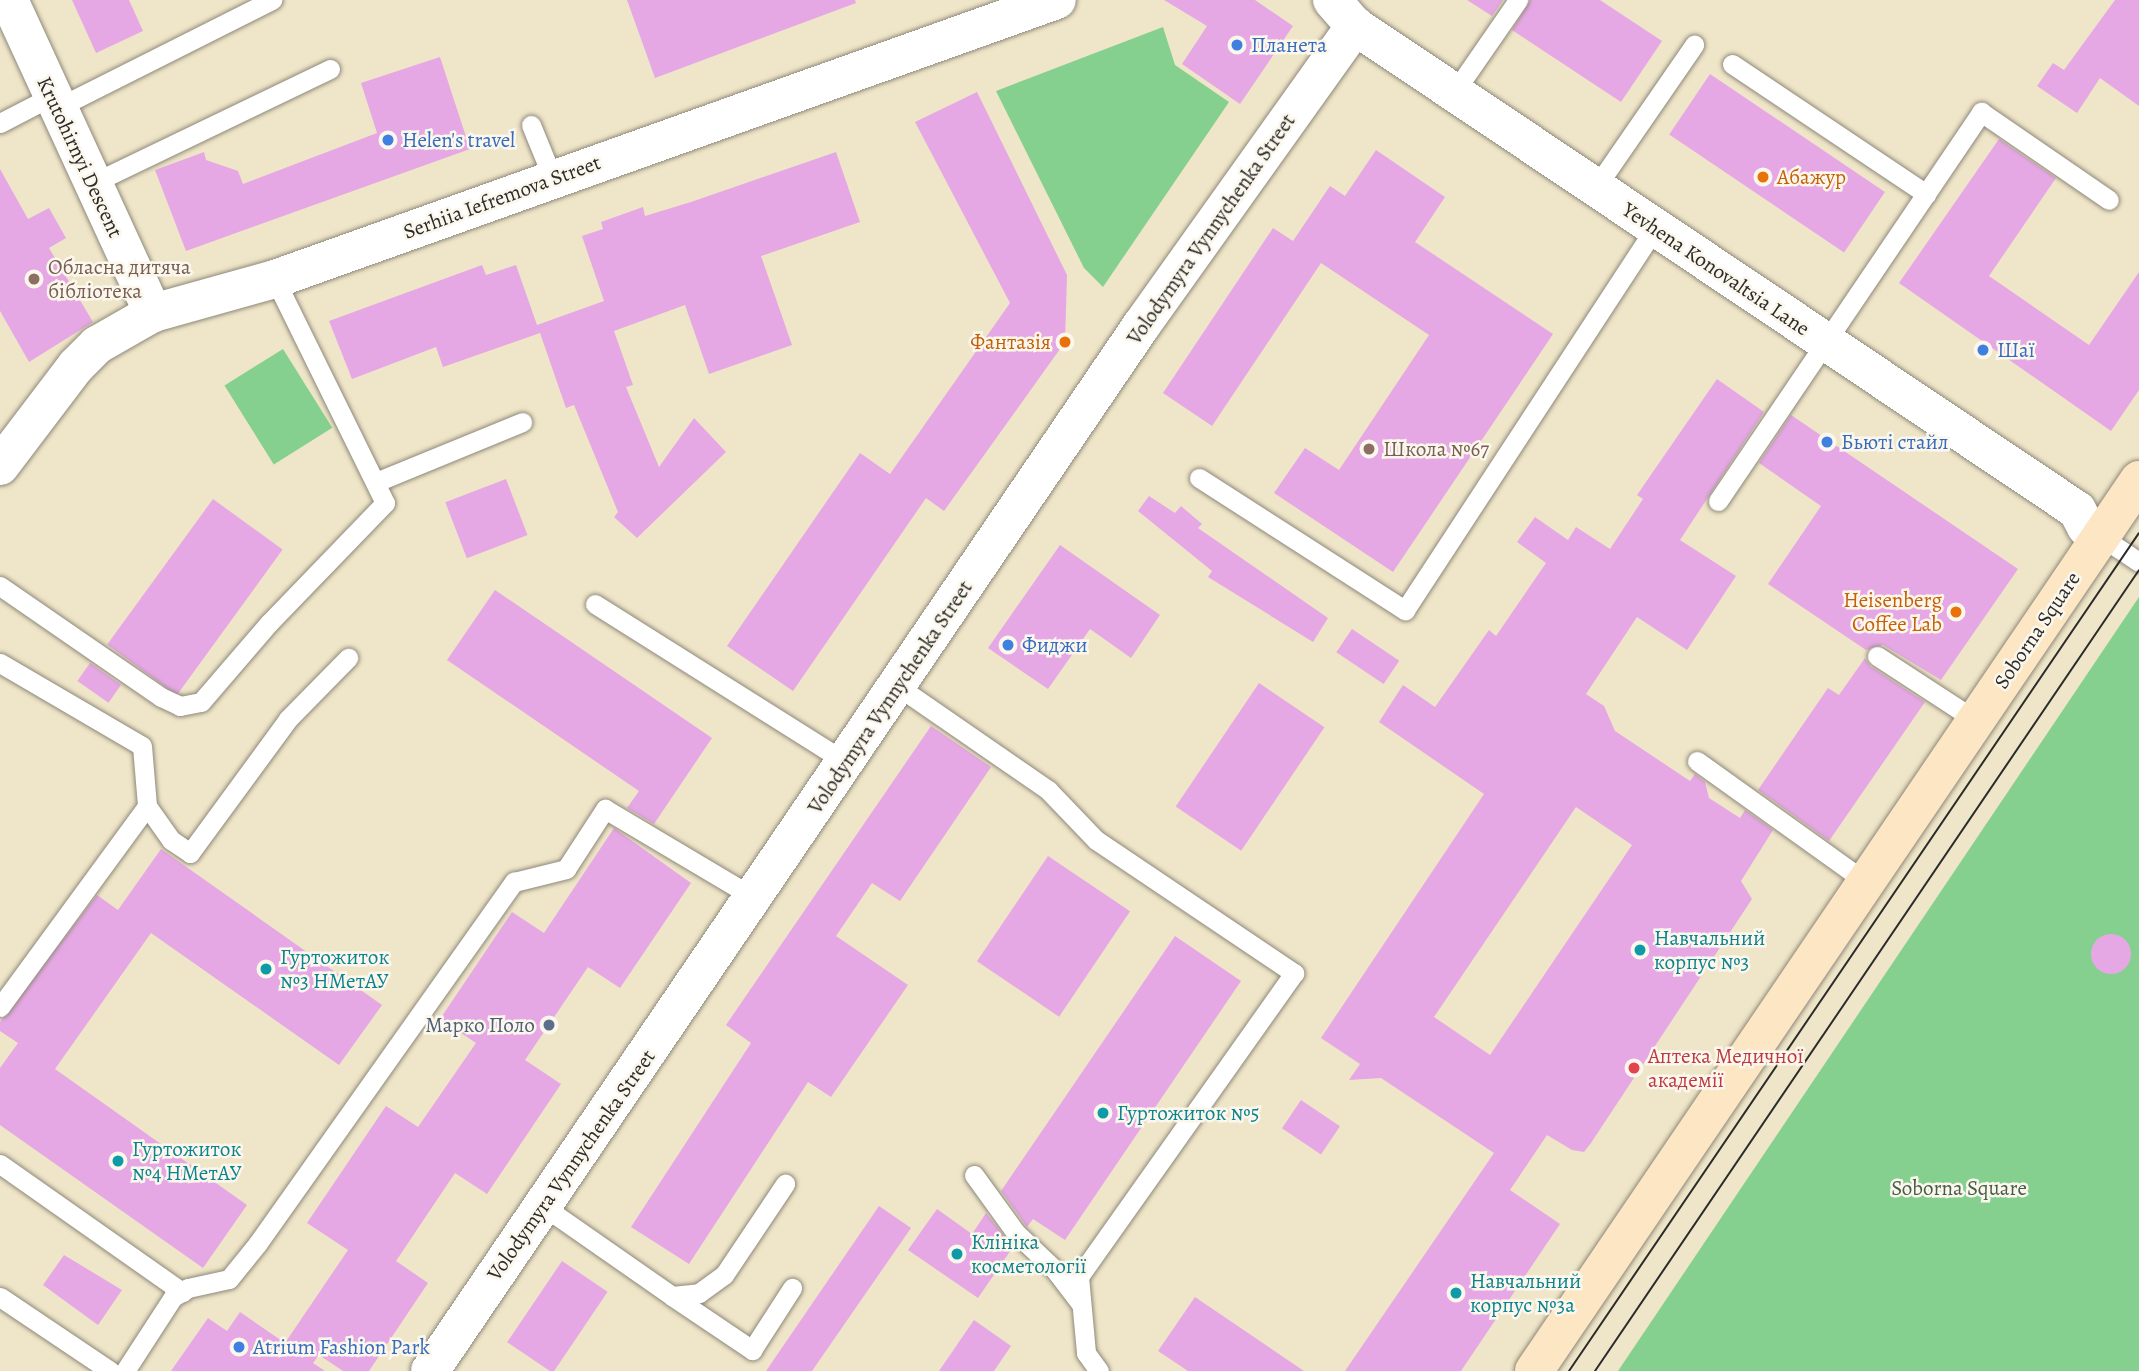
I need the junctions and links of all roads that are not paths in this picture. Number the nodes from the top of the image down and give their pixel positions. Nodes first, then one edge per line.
1 (9, 0) edge
2 (272, 0) edge
3 (1057, 0) edge
4 (1518, 0) edge
5 (1343, 13) edge
6 (1694, 45) dead end
7 (1732, 64) dead end
8 (330, 69) dead end
9 (1455, 91) junction
10 (55, 102) junction
11 (0, 123) edge
12 (531, 125) dead end
13 (553, 179) junction
14 (93, 183) junction
15 (1596, 187) junction
16 (1926, 194) junction
17 (2109, 200) dead end
18 (1656, 227) junction
19 (275, 279) junction
20 (153, 313) junction
21 (1827, 344) junction
22 (522, 422) dead end
23 (0, 466) edge
24 (1199, 478) dead end
25 (2139, 480) edge
26 (376, 482) junction
27 (1718, 501) dead end
28 (2101, 536) junction
29 (2139, 562) edge
30 (0, 586) edge
31 (595, 604) dead end
32 (1877, 656) dead end
33 (348, 658) dead end
34 (0, 663) edge
35 (896, 685) junction
36 (1975, 720) junction
37 (844, 761) junction
38 (1696, 761) dead end
39 (147, 806) junction
40 (1866, 883) junction
41 (755, 898) junction
42 (0, 1007) edge
43 (0, 1164) edge
44 (974, 1175) dead end
45 (785, 1184) dead end
46 (543, 1206) junction
47 (792, 1288) dead end
48 (182, 1292) junction
49 (672, 1296) junction
50 (0, 1297) edge
51 (1082, 1305) junction
52 (438, 1368) edge
53 (110, 1371) edge
54 (125, 1371) edge
55 (1098, 1371) edge
56 (1534, 1371) edge

1 - 10 street, Krutohirnyi Descent
2 - 10 lane
3 - 13 street, Serhiia Iefremova Street
4 - 9 lane
5 - 9 street, Yevhena Konovaltsia Lane
5 - 35 street, Volodymyra Vynnychenka Street
6 - 15 lane
7 - 16 lane
8 - 14 lane
9 - 15 street, Yevhena Konovaltsia Lane
10 - 11 lane
10 - 14 street, Krutohirnyi Descent
12 - 13 lane
13 - 19 street, Serhiia Iefremova Street
14 - 20 street, Krutohirnyi Descent
15 - 18 street, Yevhena Konovaltsia Lane
16 - 17 lane
16 - 21 lane
18 - 21 street, Yevhena Konovaltsia Lane
18 - 24 lane
19 - 20 street, Serhiia Iefremova Street
19 - 26 lane
20 - 23 street, Serhiia Iefremova Street
21 - 27 lane
21 - 28 street, Yevhena Konovaltsia Lane
22 - 26 lane
25 - 28 main road, Soborna Square
26 - 30 lane
28 - 29 lane
28 - 36 main road, Soborna Square
31 - 37 lane
32 - 36 lane
33 - 39 lane
34 - 39 lane
35 - 37 street, Volodymyra Vynnychenka Street
35 - 51 lane
36 - 40 main road, Soborna Square
37 - 41 street, Volodymyra Vynnychenka Street
38 - 40 lane
39 - 42 lane
40 - 56 main road, Soborna Square
41 - 46 street, Volodymyra Vynnychenka Street
41 - 48 lane
43 - 48 lane
44 - 51 lane
45 - 49 lane
46 - 49 lane
46 - 52 street, Volodymyra Vynnychenka Street
47 - 49 lane
48 - 54 lane
50 - 53 lane
51 - 55 lane

